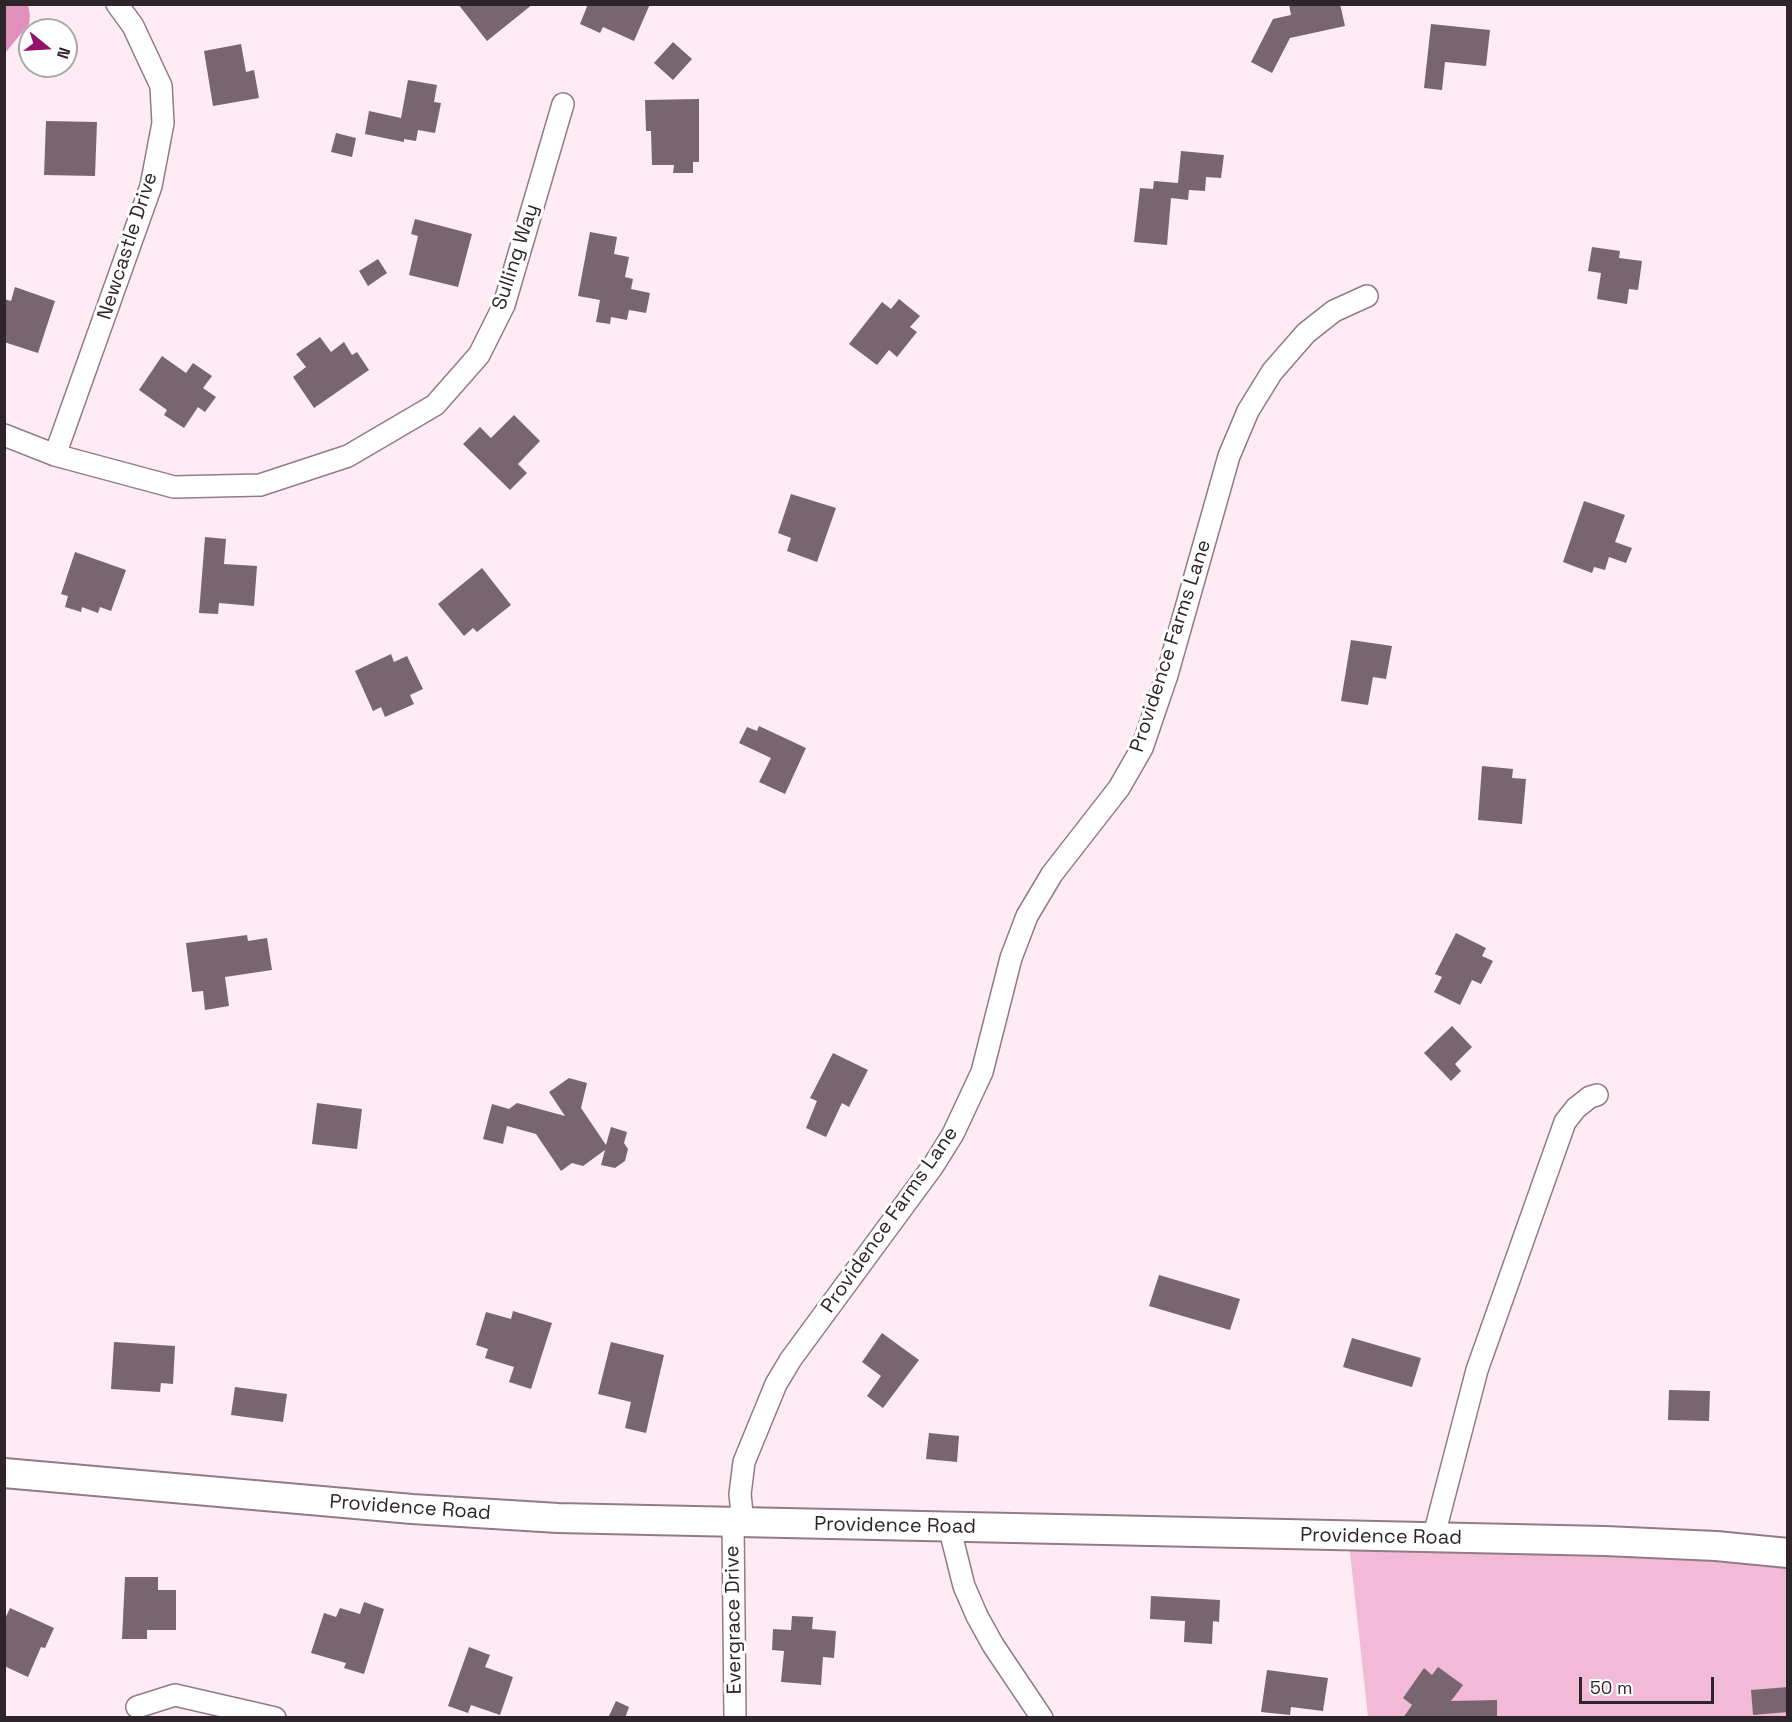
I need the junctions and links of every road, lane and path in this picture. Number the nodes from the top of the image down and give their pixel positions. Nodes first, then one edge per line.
1 (117, 4) edge
2 (563, 104) dead end
3 (1367, 296) dead end
4 (4, 435) edge
5 (56, 455) junction
6 (1597, 1095) dead end
7 (4, 1473) edge
8 (738, 1523) junction
9 (949, 1526) junction
10 (1432, 1539) junction
11 (1788, 1553) edge
12 (137, 1707) dead end
13 (275, 1718) edge
14 (735, 1718) edge
15 (1042, 1718) edge

1 - 5 street, Newcastle Drive
2 - 5 street, Sulling Way
3 - 8 street, Providence Farms Lane
4 - 5 street, Sulling Way
6 - 10 street
7 - 8 street, Providence Road
8 - 9 street, Providence Road
8 - 14 street, Evergrace Drive
9 - 10 street, Providence Road
9 - 15 street
10 - 11 street, Providence Road
12 - 13 street

